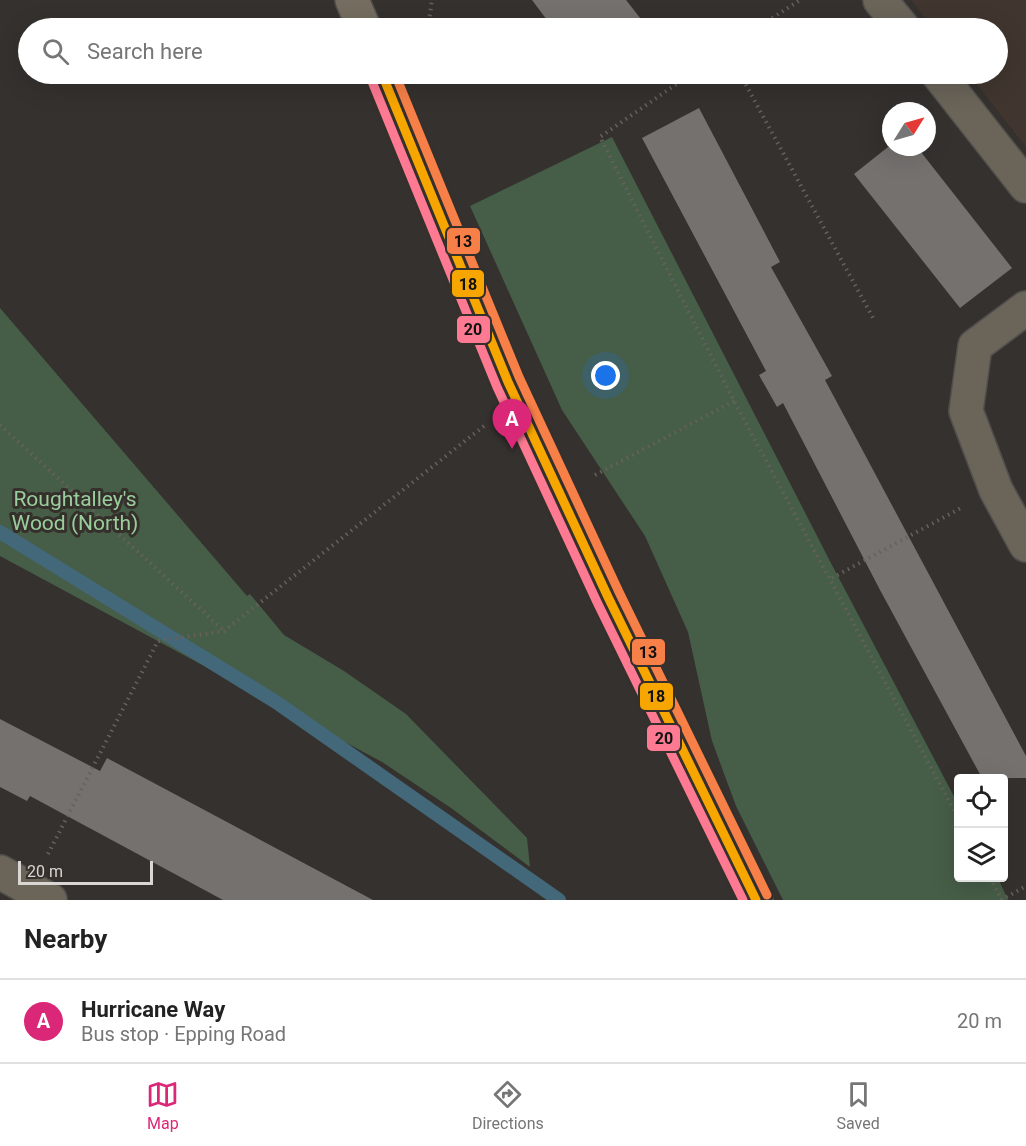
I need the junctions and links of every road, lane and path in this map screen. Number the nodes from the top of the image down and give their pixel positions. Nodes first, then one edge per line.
1 (352, 0) edge
2 (432, 0) edge
3 (800, 0) edge
4 (880, 0) edge
5 (360, 18) edge
6 (429, 18) edge
7 (772, 18) edge
8 (895, 18) edge
9 (386, 84) edge
10 (676, 84) edge
11 (745, 84) edge
12 (946, 84) edge
13 (1026, 186) edge
14 (1026, 308) edge
15 (873, 318) dead end
16 (734, 401) junction
17 (494, 419) dead end
18 (0, 425) edge
19 (594, 475) dead end
20 (996, 490) junction
21 (1026, 544) edge
22 (832, 578) junction
23 (224, 631) junction
24 (954, 810) edge
25 (0, 872) edge
26 (992, 882) edge
27 (1026, 886) edge
28 (40, 894) edge
29 (756, 900) edge
30 (1002, 900) edge

1 - 5 main road
2 - 6 path
3 - 7 path
4 - 8 street
9 - 29 main road
10 - 16 path
11 - 15 path
12 - 13 street
14 - 20 street
16 - 19 path
16 - 22 path
17 - 23 path
18 - 23 path
20 - 21 street
20 - 22 path
22 - 24 path
23 - 28 path
25 - 28 street
26 - 30 path
27 - 30 path

